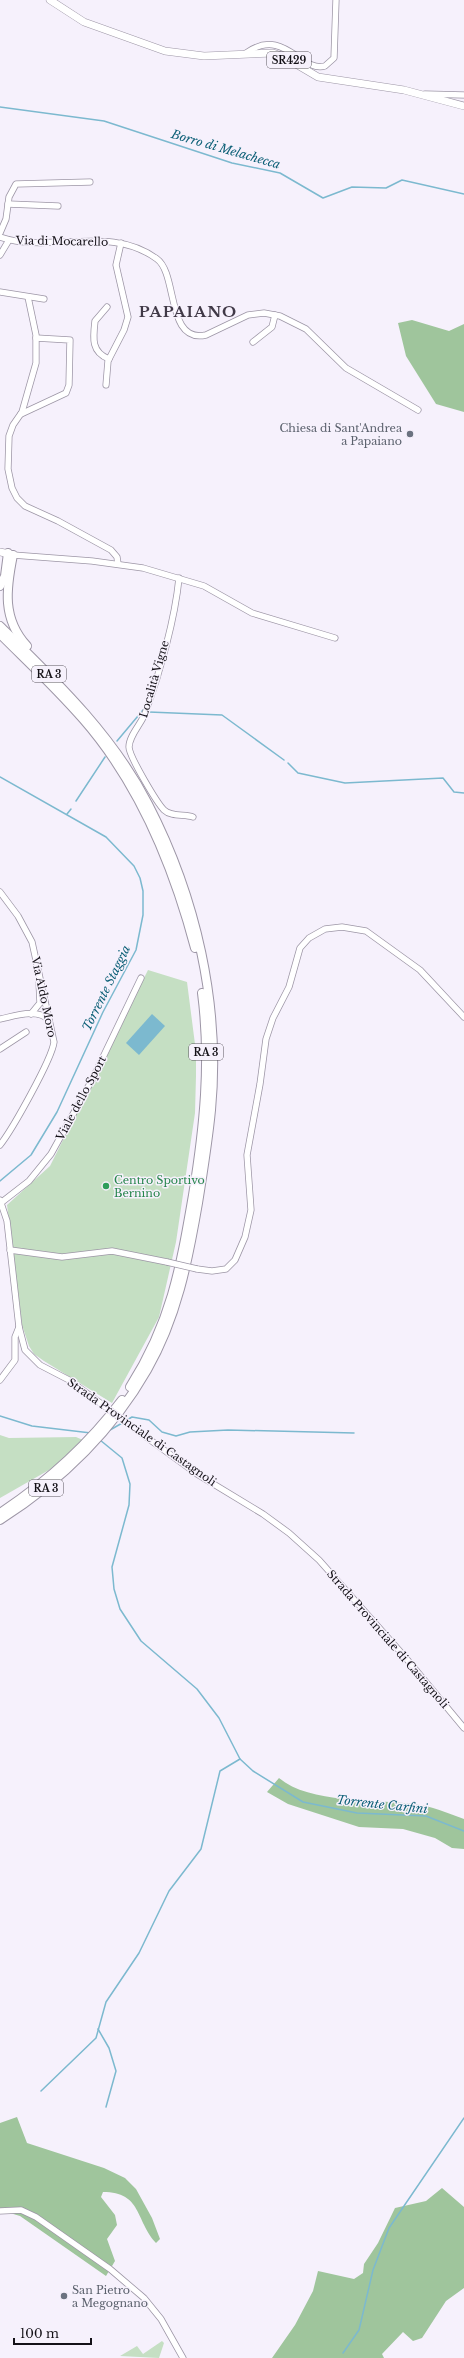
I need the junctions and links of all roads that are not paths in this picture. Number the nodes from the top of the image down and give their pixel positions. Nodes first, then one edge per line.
1 (50, 0) edge
2 (336, 0) edge
3 (246, 53) junction
4 (421, 94) junction
5 (464, 94) edge
6 (464, 106) edge
7 (90, 182) dead end
8 (8, 204) junction
9 (58, 206) dead end
10 (0, 233) edge
11 (0, 237) edge
12 (9, 240) junction
13 (121, 243) junction
14 (0, 255) edge
15 (0, 292) edge
16 (28, 297) junction
17 (44, 299) dead end
18 (107, 307) dead end
19 (275, 315) junction
20 (36, 338) junction
21 (254, 342) dead end
22 (109, 359) junction
23 (106, 385) dead end
24 (418, 410) dead end
25 (21, 414) junction
26 (7, 553) edge
27 (118, 564) junction
28 (179, 578) junction
29 (0, 586) edge
30 (0, 626) edge
31 (0, 634) edge
32 (335, 638) dead end
33 (0, 640) edge
34 (67, 701) junction
35 (96, 725) junction
36 (193, 817) dead end
37 (0, 892) edge
38 (40, 974) junction
39 (141, 978) dead end
40 (30, 1014) junction
41 (464, 1017) edge
42 (0, 1019) edge
43 (50, 1021) junction
44 (26, 1032) dead end
45 (0, 1049) edge
46 (0, 1146) edge
47 (1, 1201) edge
48 (10, 1250) junction
49 (19, 1327) junction
50 (0, 1380) edge
51 (110, 1421) junction
52 (85, 1449) junction
53 (0, 1513) edge
54 (0, 1520) edge
55 (464, 1728) edge
56 (0, 2211) edge
57 (183, 2358) edge

1 - 3 main road, SR429
2 - 3 street
3 - 4 main road, SR429
4 - 5 street
4 - 6 main road, SR429
7 - 8 street
8 - 9 street
8 - 10 street
11 - 12 street, Via di Mocarello
12 - 13 street, Via di Mocarello
12 - 14 street
13 - 19 street, Via di Mocarello
13 - 22 street
15 - 16 street
16 - 17 street
16 - 20 street
18 - 22 street
19 - 21 street
19 - 24 street, Via di Mocarello
20 - 25 street
20 - 25 street
22 - 23 street
25 - 27 street
26 - 27 street
26 - 29 highway
26 - 35 highway
27 - 28 street
28 - 32 street
28 - 36 street, Località Vigne
30 - 35 highway, RA 3
31 - 34 highway, RA 3
33 - 34 highway
34 - 51 highway, RA 3
35 - 51 highway, RA 3
37 - 38 street, Via Aldo Moro
38 - 40 street
38 - 43 street, Via Aldo Moro
39 - 47 street, Viale dello Sport
40 - 42 street
40 - 43 street
41 - 48 street, bridge
43 - 46 street, Via Aldo Moro
44 - 45 street
47 - 48 street, Strada Provinciale di Castagnoli
48 - 49 street, Strada Provinciale di Castagnoli
49 - 50 street
49 - 55 street, Strada Provinciale di Castagnoli, bridge
51 - 52 highway, RA 3
52 - 53 highway, RA 3
52 - 54 highway, RA 3
56 - 57 street

